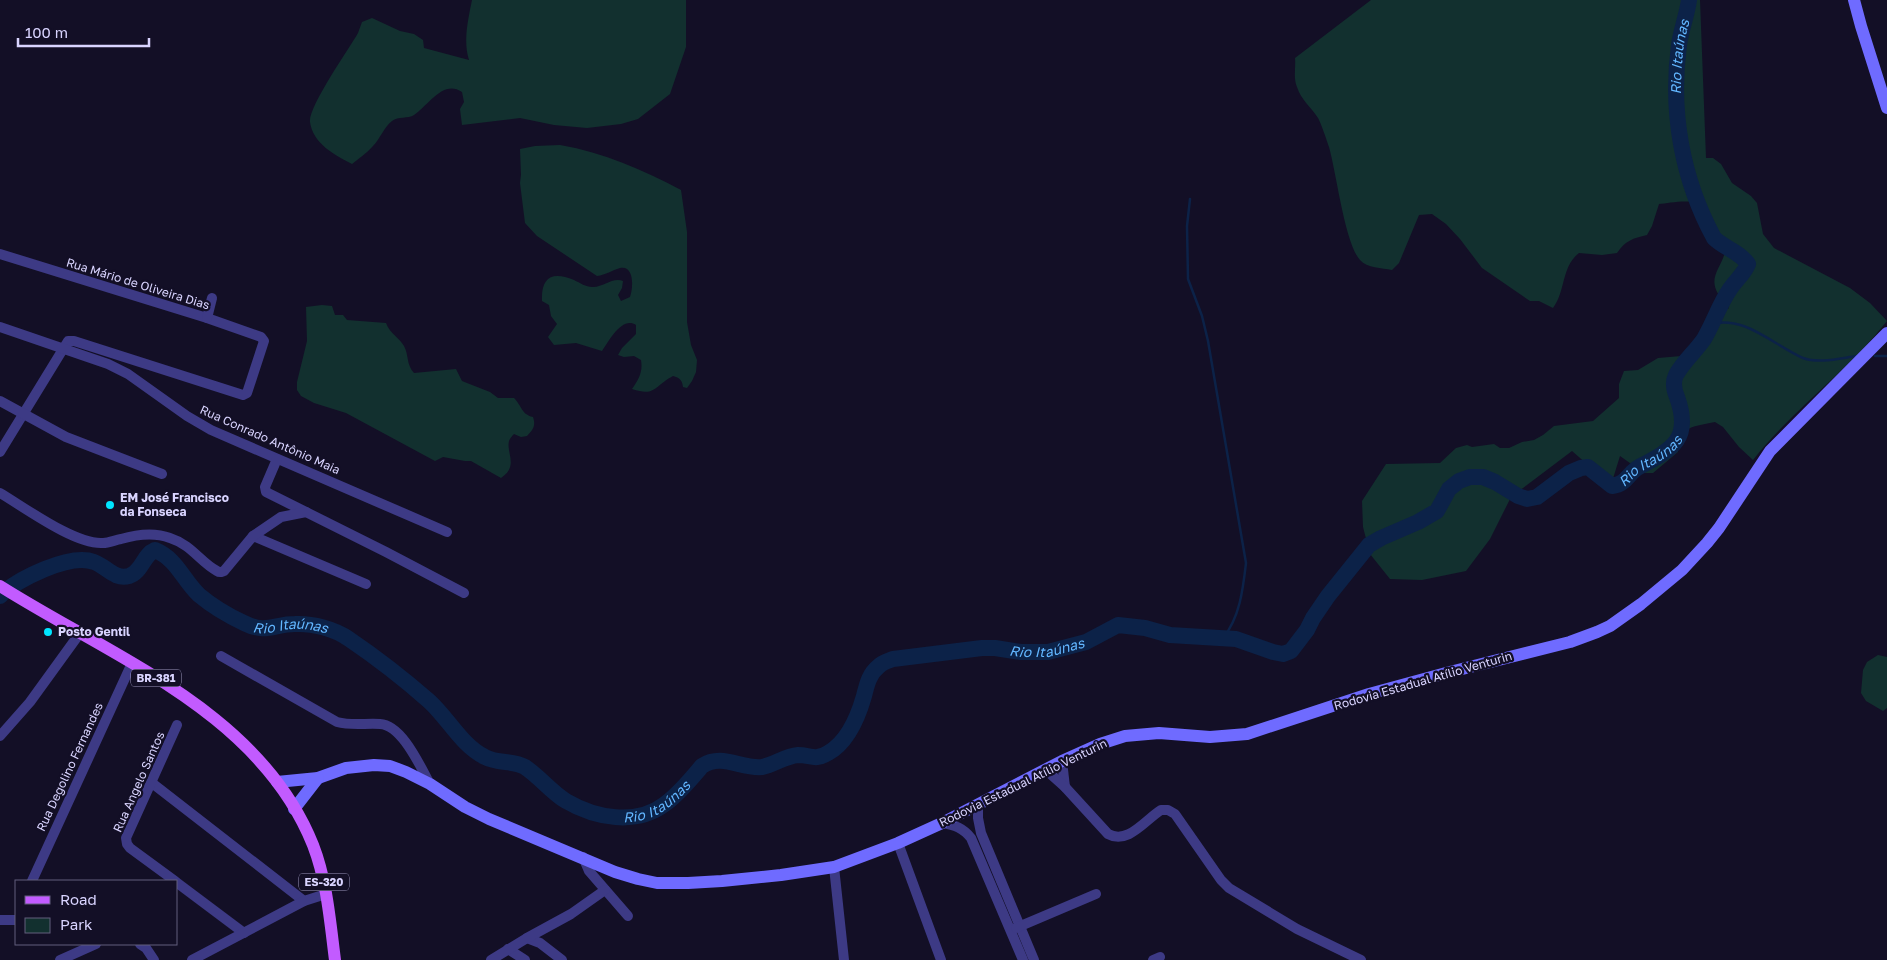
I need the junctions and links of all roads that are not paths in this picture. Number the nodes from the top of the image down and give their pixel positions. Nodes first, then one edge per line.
1 (1854, 0) edge
2 (1887, 108) edge
3 (0, 254) edge
4 (212, 298) dead end
5 (207, 318) junction
6 (0, 328) edge
7 (1887, 333) edge
8 (62, 348) junction
9 (0, 402) edge
10 (24, 416) junction
11 (0, 452) edge
12 (277, 459) junction
13 (162, 474) dead end
14 (0, 493) edge
15 (306, 512) junction
16 (447, 532) dead end
17 (253, 536) junction
18 (366, 584) dead end
19 (0, 586) edge
20 (464, 593) dead end
21 (80, 633) junction
22 (221, 656) dead end
23 (132, 663) junction
24 (177, 725) dead end
25 (0, 736) edge
26 (1062, 761) junction
27 (1046, 770) junction
28 (318, 778) junction
29 (277, 782) junction
30 (152, 783) junction
31 (430, 784) junction
32 (1065, 787) junction
33 (978, 804) junction
34 (294, 809) junction
35 (942, 823) junction
36 (898, 843) junction
37 (583, 858) junction
38 (834, 867) junction
39 (32, 880) edge
40 (173, 880) edge
41 (178, 884) edge
42 (605, 890) junction
43 (326, 894) junction
44 (1096, 894) dead end
45 (304, 901) junction
46 (628, 916) dead end
47 (15, 919) edge
48 (0, 920) edge
49 (1016, 928) junction
50 (244, 933) junction
51 (527, 938) junction
52 (94, 945) edge
53 (142, 945) edge
54 (508, 949) junction
55 (60, 960) edge
56 (154, 960) edge
57 (192, 960) edge
58 (335, 960) edge
59 (491, 960) edge
60 (525, 960) edge
61 (562, 960) edge
62 (844, 960) edge
63 (941, 960) edge
64 (1023, 960) edge
65 (1034, 960) edge
66 (1360, 960) edge

1 - 2 main road
3 - 5 street, Rua Mário de Oliveira Dias
4 - 5 street
5 - 8 street, Rua Mário de Oliveira Dias
6 - 8 street, Rua Conrado Antônio Maia
7 - 26 main road, Rodovia Estadual Atílio Venturin
8 - 10 street
8 - 12 street, Rua Conrado Antônio Maia
9 - 10 street
10 - 11 street
10 - 13 street
12 - 15 street
12 - 16 street, Rua Conrado Antônio Maia
14 - 17 street
15 - 17 street
15 - 20 street
17 - 18 street
19 - 21 main road, BR-381
21 - 23 main road, BR-381
21 - 25 street
22 - 31 street
23 - 29 main road, BR-381
23 - 39 street, Rua Degolino Fernandes
24 - 30 street, Rua Angelo Santos
26 - 27 main road, Rodovia Estadual Atílio Venturin
26 - 32 street
27 - 32 street
27 - 33 main road, Rodovia Estadual Atílio Venturin
28 - 29 main road, Rodovia Estadual Atílio Venturin
28 - 31 main road, Rodovia Estadual Atílio Venturin
28 - 34 main road
29 - 34 main road, BR-381
30 - 40 street, Rua Angelo Santos
30 - 45 street
31 - 37 main road, Rodovia Estadual Atílio Venturin
32 - 66 street
33 - 35 main road, Rodovia Estadual Atílio Venturin
33 - 49 street
34 - 43 main road, ES-320
35 - 36 main road, Rodovia Estadual Atílio Venturin
35 - 49 street
36 - 38 main road, Rodovia Estadual Atílio Venturin
36 - 63 street
37 - 38 main road, Rodovia Estadual Atílio Venturin
37 - 42 street
38 - 62 street
41 - 50 street
42 - 46 street
42 - 51 street
43 - 45 street
43 - 58 main road, ES-320
44 - 49 street
45 - 50 street
47 - 48 street
49 - 64 street
49 - 65 street
50 - 57 street
51 - 54 street
51 - 61 street
52 - 55 street
53 - 56 street
54 - 59 street
54 - 60 street

